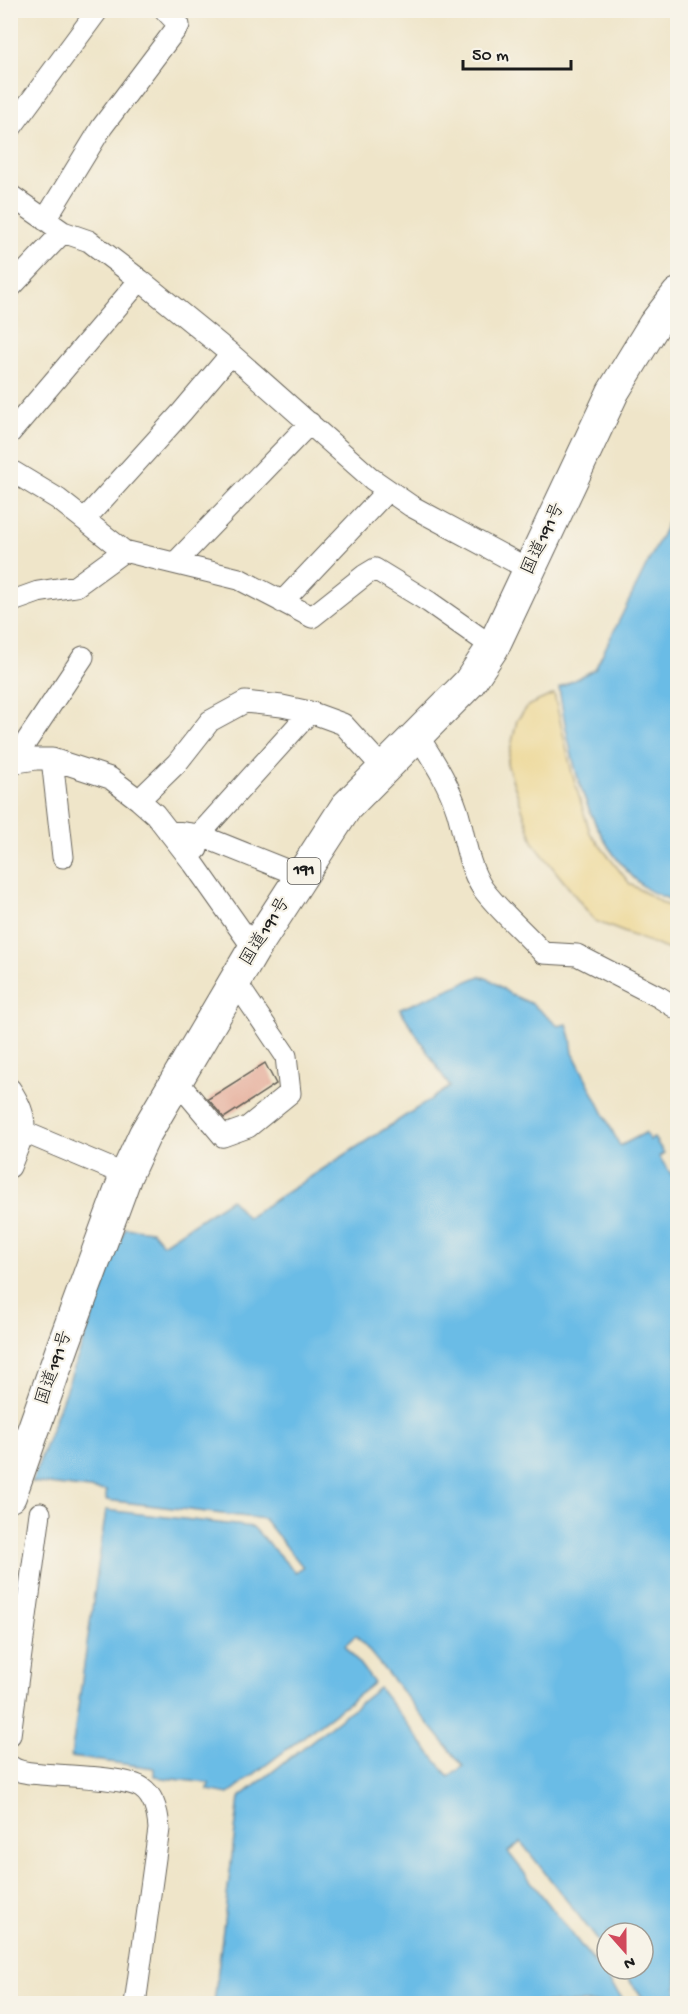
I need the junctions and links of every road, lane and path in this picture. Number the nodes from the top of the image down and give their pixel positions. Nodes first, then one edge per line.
1 (98, 10) edge
2 (165, 10) edge
3 (10, 129) edge
4 (13, 202) edge
5 (45, 220) junction
6 (63, 232) junction
7 (140, 280) junction
8 (10, 288) edge
9 (678, 294) edge
10 (231, 354) junction
11 (310, 423) junction
12 (10, 433) edge
13 (10, 470) edge
14 (388, 490) junction
15 (85, 519) junction
16 (124, 551) junction
17 (175, 563) junction
18 (530, 570) junction
19 (10, 602) edge
20 (282, 602) junction
21 (493, 647) junction
22 (83, 657) dead end
23 (310, 712) junction
24 (418, 736) junction
25 (52, 759) junction
26 (11, 763) edge
27 (383, 768) junction
28 (139, 800) junction
29 (168, 831) junction
30 (199, 835) junction
31 (63, 857) dead end
32 (194, 864) junction
33 (301, 876) junction
34 (255, 949) junction
35 (235, 981) junction
36 (678, 1009) edge
37 (176, 1080) junction
38 (10, 1089) edge
39 (24, 1132) junction
40 (10, 1167) edge
41 (126, 1175) junction
42 (10, 1496) edge
43 (39, 1513) dead end
44 (10, 1735) edge
45 (10, 1766) edge
46 (135, 2004) edge

1 - 3 street
2 - 5 street
4 - 5 street
5 - 6 street
6 - 7 street
6 - 8 street
7 - 10 street
7 - 12 street
9 - 18 highway, 国道191号 / 191
10 - 11 street
10 - 15 street
11 - 14 street
11 - 17 street
13 - 15 street
14 - 18 street
14 - 20 street
15 - 16 street
16 - 17 street
16 - 19 street
17 - 20 street
18 - 21 highway, 国道191号 / 191
20 - 21 street
21 - 24 highway, 国道191号 / 191
22 - 26 street
23 - 27 street
23 - 28 street
23 - 30 street
24 - 27 highway, 国道191号 / 191
24 - 36 street
25 - 26 street
25 - 28 street
25 - 31 street
27 - 33 highway, 国道191号 / 191
28 - 29 street
29 - 30 street
29 - 32 street
30 - 32 street
30 - 33 street
32 - 34 street
33 - 34 highway, 国道191号 / 191
34 - 35 highway, 国道191号 / 191
35 - 37 highway, 国道191号 / 191
35 - 37 street
37 - 41 highway, 国道191号 / 191
38 - 39 street
39 - 40 street
39 - 41 street
41 - 42 highway, 国道191号 / 191
43 - 44 street
45 - 46 street

